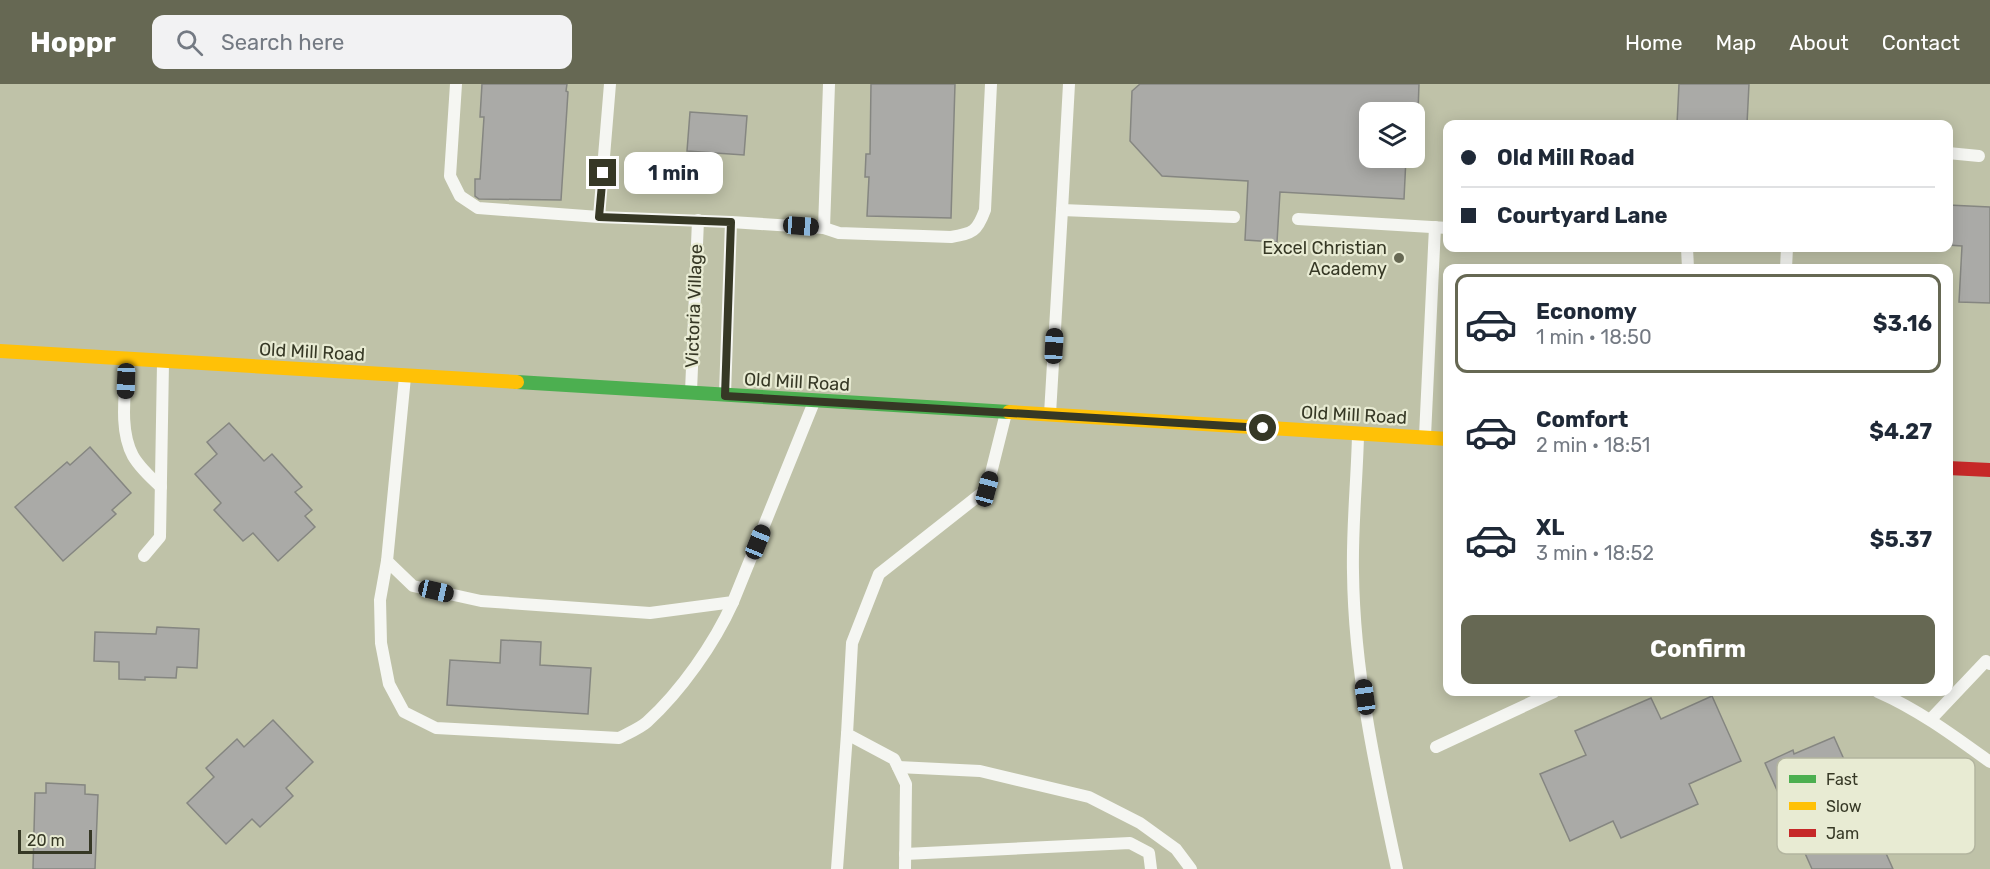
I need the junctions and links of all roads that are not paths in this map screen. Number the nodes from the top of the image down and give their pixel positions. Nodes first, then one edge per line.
1 (456, 84) edge
2 (610, 84) edge
3 (829, 84) edge
4 (991, 84) edge
5 (1069, 84) edge
6 (1953, 153) edge
7 (1979, 156) dead end
8 (1062, 210) junction
9 (599, 217) junction
10 (1234, 217) dead end
11 (1298, 219) dead end
12 (698, 220) junction
13 (731, 222) junction
14 (1434, 227) junction
15 (824, 228) junction
16 (1443, 228) edge
17 (0, 351) edge
18 (127, 359) junction
19 (163, 361) junction
20 (405, 376) junction
21 (691, 393) junction
22 (725, 396) junction
23 (815, 401) junction
24 (1006, 412) junction
25 (1050, 415) junction
26 (1359, 434) junction
27 (1425, 438) junction
28 (1443, 439) edge
29 (1953, 468) edge
30 (1990, 471) edge
31 (161, 487) junction
32 (144, 556) dead end
33 (387, 561) junction
34 (733, 602) junction
35 (1990, 664) edge
36 (1545, 696) edge
37 (1888, 696) edge
38 (1953, 696) edge
39 (1953, 696) edge
40 (1931, 719) junction
41 (847, 734) junction
42 (1436, 747) dead end
43 (1990, 762) edge
44 (898, 767) junction
45 (905, 854) junction
46 (837, 869) edge
47 (905, 869) edge
48 (1151, 869) edge
49 (1191, 869) edge
50 (1397, 869) edge

1 - 9 lane
2 - 9 lane
3 - 15 lane
4 - 15 lane
5 - 8 lane
6 - 7 lane
8 - 10 lane
8 - 25 lane
9 - 12 lane
11 - 14 lane
12 - 13 lane
12 - 21 lane, Victoria Village
13 - 15 lane
13 - 22 lane, Victoria Village
14 - 16 lane
14 - 27 lane
17 - 18 street, Old Mill Road
18 - 19 street, Old Mill Road
18 - 31 lane
19 - 20 street, Old Mill Road
19 - 31 lane
20 - 21 street, Old Mill Road
20 - 33 lane
21 - 22 street, Old Mill Road
22 - 23 street, Old Mill Road
23 - 24 street, Old Mill Road
23 - 34 lane
24 - 25 street, Old Mill Road
24 - 41 lane
25 - 26 street, Old Mill Road
26 - 27 street, Old Mill Road
26 - 50 lane
27 - 28 street, Old Mill Road
29 - 30 street
31 - 32 lane
33 - 34 lane
33 - 34 lane
35 - 39 lane
36 - 42 lane
37 - 40 lane
38 - 40 lane
40 - 43 lane
41 - 44 lane
41 - 46 lane
44 - 45 lane
44 - 49 lane
45 - 47 lane
45 - 48 lane

